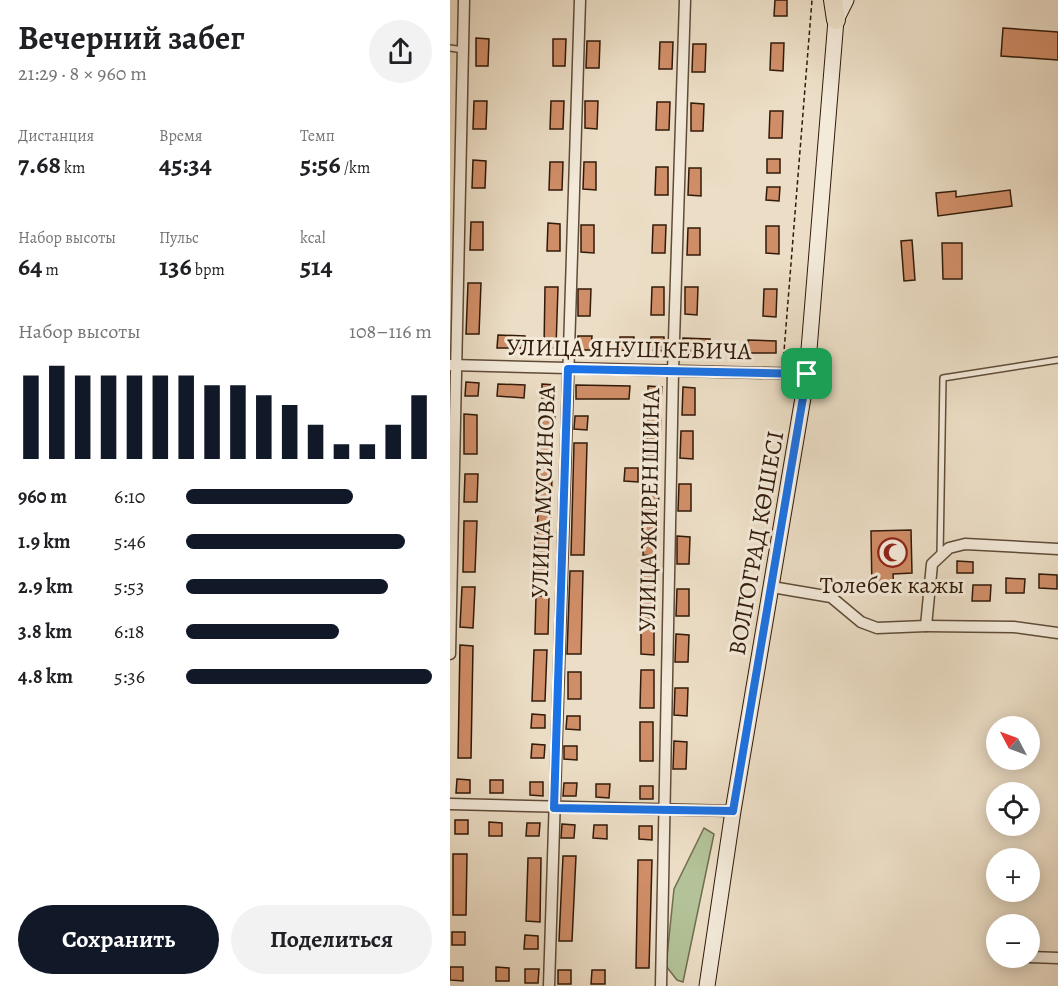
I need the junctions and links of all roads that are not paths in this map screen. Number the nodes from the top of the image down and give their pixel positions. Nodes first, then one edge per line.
1 (465, 0) edge
2 (580, 0) edge
3 (685, 0) edge
4 (833, 0) edge
5 (846, 0) edge
6 (836, 20) junction
7 (450, 48) edge
8 (463, 50) junction
9 (1058, 360) edge
10 (453, 365) edge
11 (568, 369) junction
12 (673, 371) junction
13 (807, 374) junction
14 (1058, 549) edge
15 (940, 557) junction
16 (772, 587) junction
17 (926, 626) junction
18 (1058, 633) edge
19 (450, 654) edge
20 (450, 804) edge
21 (554, 808) junction
22 (663, 811) junction
23 (733, 811) junction
24 (1040, 957) edge
25 (1058, 958) edge
26 (549, 986) edge
27 (661, 986) edge
28 (707, 986) edge

1 - 8 street
2 - 11 street, УЛИЦА МУСИНОВА
3 - 12 street, УЛИЦА ЖИРЕНШИНА
4 - 6 main road
5 - 6 main road, ВОЛГОГРАД КӨШЕСІ
6 - 13 main road, ВОЛГОГРАД КӨШЕСІ
7 - 8 lane
8 - 10 street
9 - 15 lane
10 - 11 street, УЛИЦА ЯНУШКЕВИЧА
10 - 19 street
11 - 12 street, УЛИЦА ЯНУШКЕВИЧА
11 - 21 street, УЛИЦА МУСИНОВА
12 - 13 street, УЛИЦА ЯНУШКЕВИЧА
12 - 22 street, УЛИЦА ЖИРЕНШИНА
13 - 16 main road, ВОЛГОГРАД КӨШЕСІ
14 - 15 street
15 - 17 street
16 - 17 street
16 - 23 main road, ВОЛГОГРАД КӨШЕСІ
17 - 18 street
20 - 21 street
21 - 22 street
21 - 26 street, УЛИЦА МУСИНОВА
22 - 23 street
22 - 27 street, УЛИЦА ЖИРЕНШИНА
23 - 28 main road, ВОЛГОГРАД КӨШЕСІ
24 - 25 street

